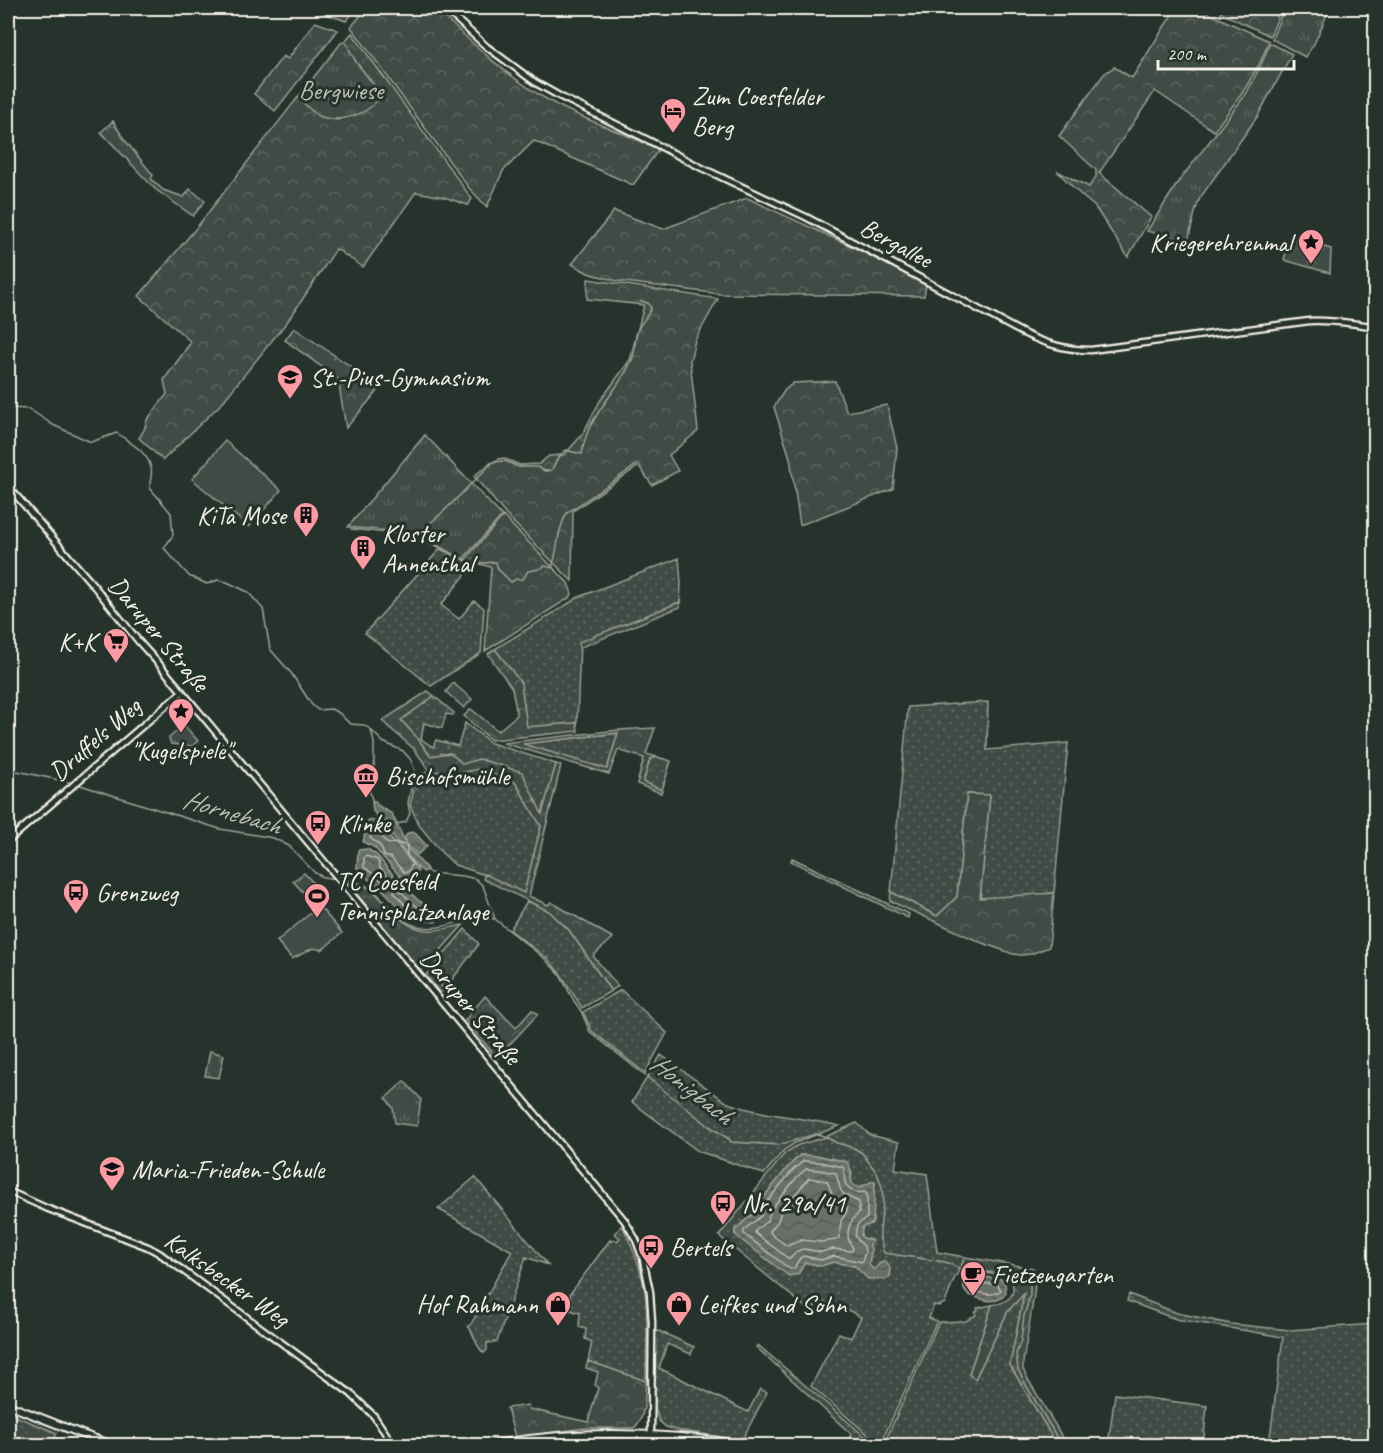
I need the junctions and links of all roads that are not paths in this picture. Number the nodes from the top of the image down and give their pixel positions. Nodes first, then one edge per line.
1 (444, 8) edge
2 (1376, 327) edge
3 (8, 486) edge
4 (182, 692) junction
5 (8, 841) edge
6 (8, 1191) edge
7 (8, 1405) edge
8 (651, 1434) junction
9 (115, 1446) edge
10 (394, 1446) edge
11 (485, 1446) edge
12 (749, 1446) edge

1 - 2 street, Bergallee
3 - 4 street, Daruper Straße
4 - 5 street, Druffels Weg
4 - 8 street, Daruper Straße
6 - 10 street, Kalksbecker Weg
7 - 9 main road
8 - 11 main road
8 - 12 main road

